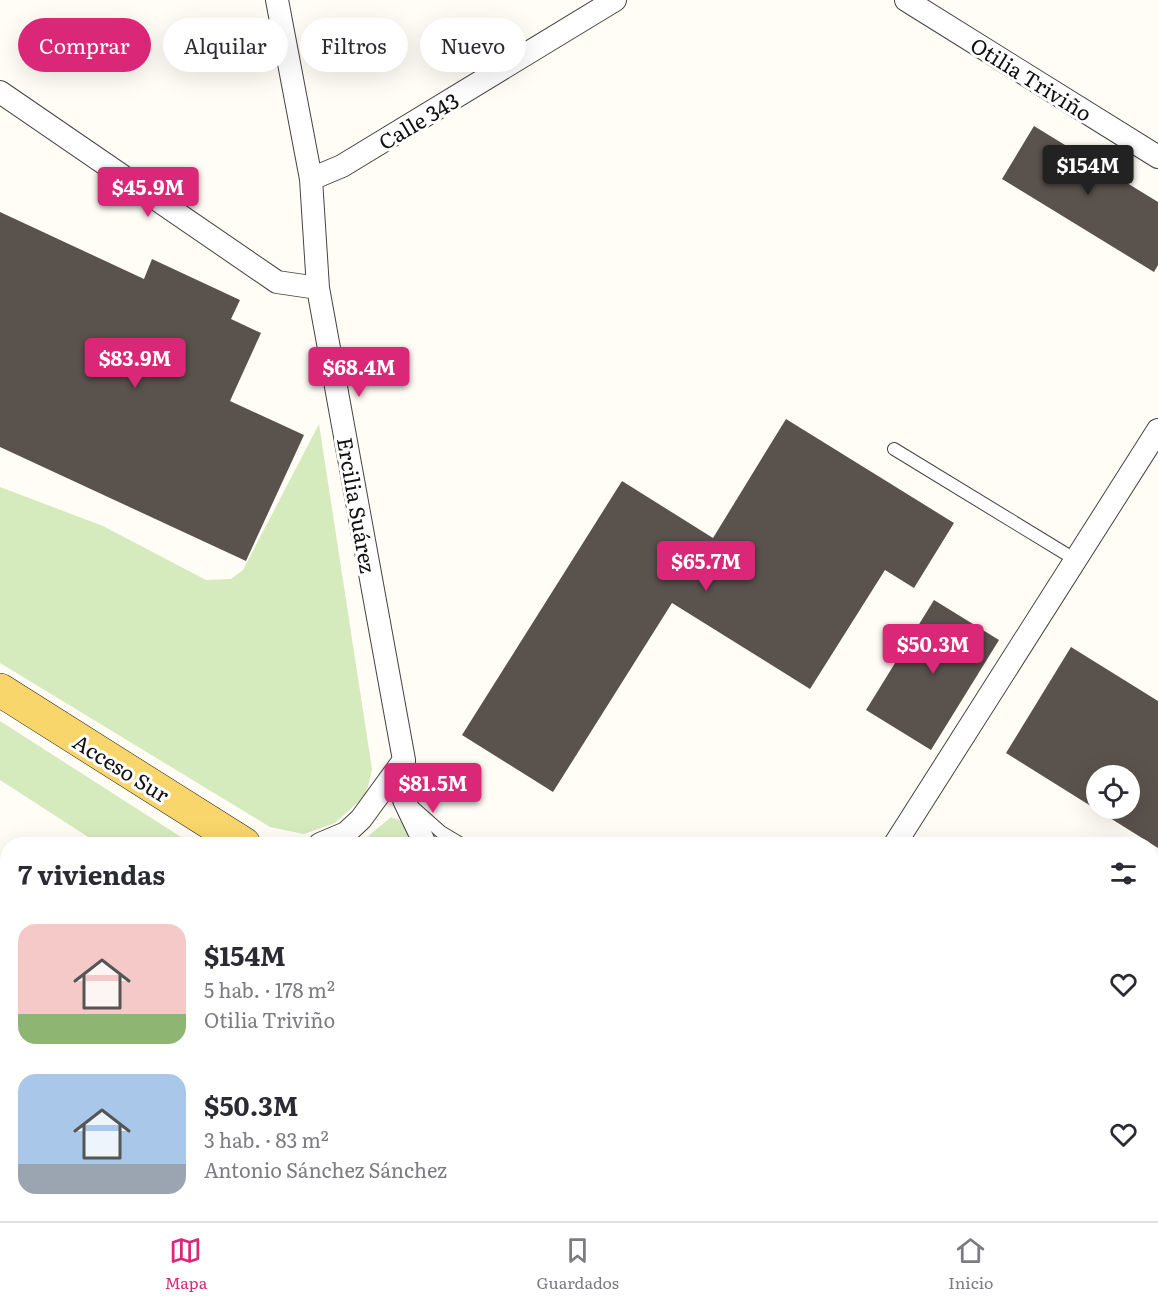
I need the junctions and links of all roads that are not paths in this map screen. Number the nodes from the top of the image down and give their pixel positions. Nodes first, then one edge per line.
1 (277, 0) edge
2 (615, 0) edge
3 (906, 0) edge
4 (0, 92) edge
5 (1158, 157) edge
6 (310, 179) junction
7 (318, 288) junction
8 (1158, 430) edge
9 (894, 449) dead end
10 (1076, 560) junction
11 (0, 690) edge
12 (404, 760) junction
13 (404, 800) junction
14 (233, 837) edge
15 (338, 837) edge
16 (422, 837) edge
17 (449, 837) edge
18 (900, 837) edge

1 - 6 street, Ercilia Suárez
2 - 6 street, Calle 343
3 - 5 street, Otilia Triviño
4 - 7 street
6 - 7 street, Ercilia Suárez
7 - 12 street, Ercilia Suárez
8 - 10 street
9 - 10 lane
10 - 18 street
11 - 14 main road, Acceso Sur
12 - 13 street, Ercilia Suárez
12 - 15 street
13 - 16 street, Ercilia Suárez
13 - 17 lane

